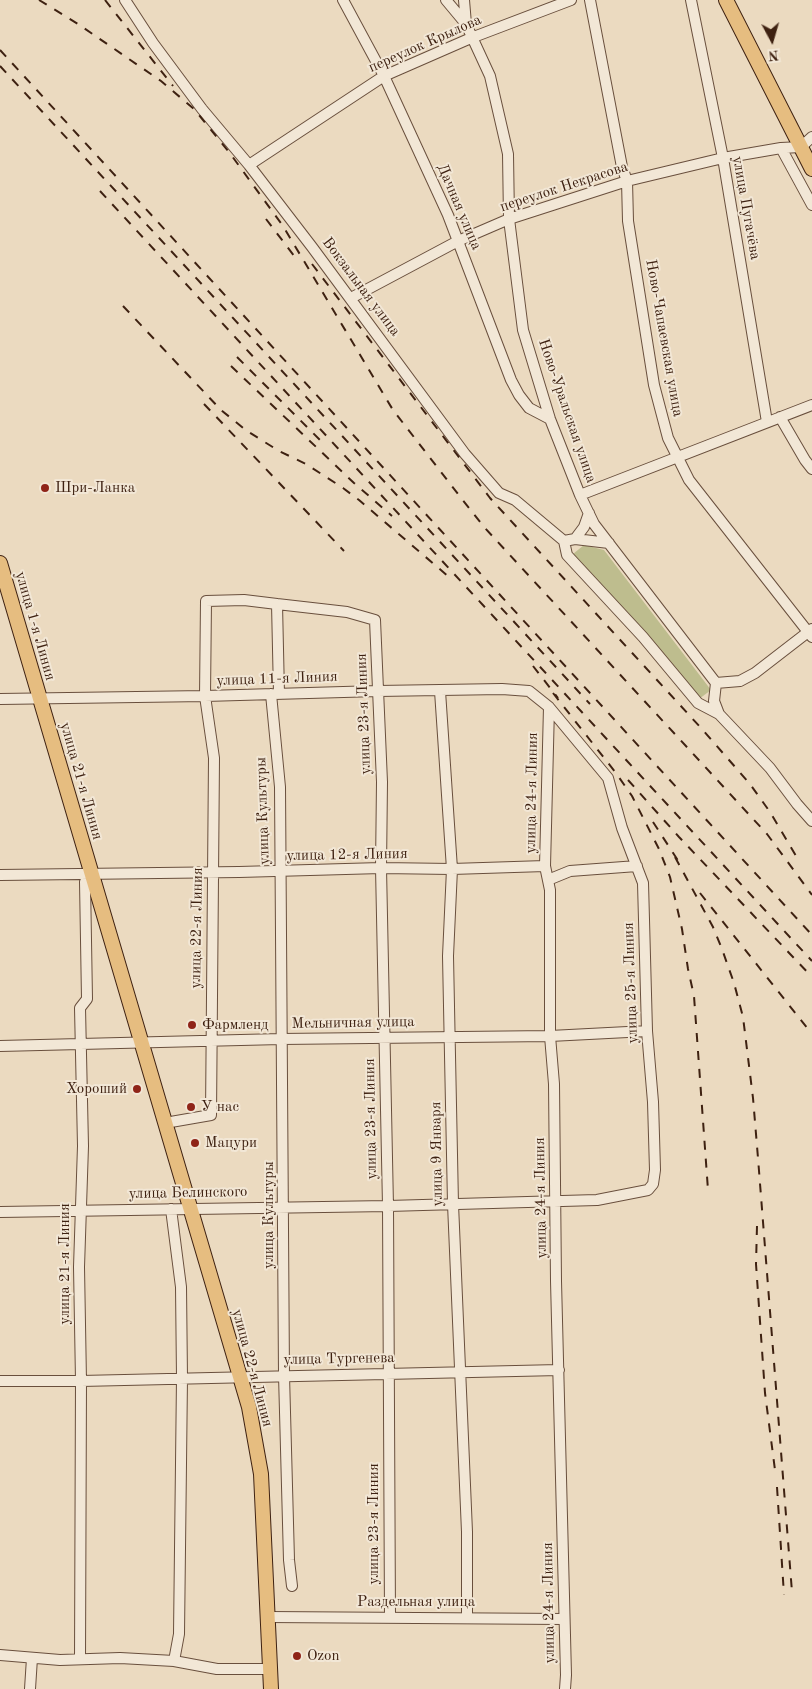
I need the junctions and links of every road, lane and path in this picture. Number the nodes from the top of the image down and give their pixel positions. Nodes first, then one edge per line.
1 (125, 0) edge
2 (343, 0) edge
3 (446, 0) edge
4 (464, 0) edge
5 (572, 0) edge
6 (590, 0) edge
7 (691, 0) edge
8 (726, 0) edge
9 (466, 24) junction
10 (471, 38) junction
11 (384, 76) junction
12 (812, 137) edge
13 (801, 147) junction
14 (781, 148) junction
15 (722, 158) junction
16 (249, 165) junction
17 (812, 169) edge
18 (626, 181) junction
19 (812, 205) edge
20 (509, 219) junction
21 (458, 241) junction
22 (351, 298) junction
23 (812, 405) edge
24 (780, 417) junction
25 (550, 419) junction
26 (767, 422) junction
27 (677, 456) junction
28 (812, 469) edge
29 (580, 495) junction
30 (589, 512) junction
31 (564, 540) junction
32 (575, 540) junction
33 (609, 543) junction
34 (0, 563) edge
35 (277, 604) junction
36 (811, 633) edge
37 (716, 682) junction
38 (378, 691) junction
39 (440, 691) junction
40 (275, 694) junction
41 (205, 696) junction
42 (0, 699) edge
43 (40, 699) junction
44 (549, 707) junction
45 (719, 714) junction
46 (812, 821) edge
47 (545, 866) junction
48 (637, 866) junction
49 (381, 868) junction
50 (452, 869) junction
51 (280, 871) junction
52 (214, 872) junction
53 (90, 873) junction
54 (0, 875) edge
55 (548, 880) junction
56 (647, 1031) junction
57 (450, 1036) junction
58 (550, 1036) junction
59 (385, 1038) junction
60 (281, 1039) junction
61 (212, 1040) junction
62 (141, 1043) junction
63 (80, 1044) junction
64 (0, 1046) edge
65 (165, 1123) junction
66 (556, 1202) junction
67 (453, 1204) junction
68 (388, 1206) junction
69 (284, 1207) junction
70 (190, 1208) junction
71 (171, 1209) junction
72 (81, 1210) junction
73 (0, 1212) edge
74 (559, 1370) junction
75 (390, 1372) junction
76 (461, 1372) junction
77 (284, 1375) junction
78 (240, 1377) junction
79 (182, 1378) junction
80 (81, 1380) junction
81 (0, 1381) edge
82 (292, 1586) dead end
83 (390, 1617) junction
84 (467, 1617) junction
85 (268, 1618) junction
86 (564, 1619) junction
87 (0, 1655) edge
88 (32, 1658) junction
89 (80, 1659) junction
90 (174, 1661) junction
91 (269, 1669) junction
92 (30, 1689) edge
93 (271, 1689) edge
94 (565, 1689) edge

1 - 16 street, Вокзальная улица
2 - 11 street, Дачная улица
3 - 9 street
4 - 9 street, Ново-Уральская улица
5 - 10 street, переулок Крылова
6 - 18 street, Ново-Чапаевская улица
7 - 15 street, улица Пугачёва
8 - 13 main road
9 - 10 street, Ново-Уральская улица
10 - 11 street, переулок Крылова
10 - 20 street, Ново-Уральская улица
11 - 16 street, переулок Крылова
11 - 21 street, Дачная улица
12 - 13 street
13 - 14 street, переулок Некрасова
13 - 17 main road
14 - 15 street, переулок Некрасова
14 - 19 street
15 - 18 street, переулок Некрасова
15 - 26 street, улица Пугачёва
16 - 22 street, Вокзальная улица
18 - 20 street, переулок Некрасова
18 - 27 street, Ново-Чапаевская улица
20 - 21 street, переулок Некрасова
20 - 25 street, Ново-Уральская улица
21 - 22 street, переулок Некрасова
21 - 25 street, Дачная улица
22 - 31 street, Вокзальная улица
23 - 24 street
24 - 26 street
24 - 28 street
25 - 29 street, Ново-Уральская улица
26 - 27 street
27 - 29 street
27 - 36 street, Ново-Чапаевская улица
29 - 30 street, Ново-Уральская улица
30 - 32 street
30 - 33 street, Ново-Уральская улица
31 - 32 street
31 - 45 street
32 - 33 street
33 - 37 street, Ново-Уральская улица
34 - 43 main road, улица 1-я Линия
35 - 38 street, улица 23-я Линия
35 - 40 street, улица Культуры
35 - 41 street, улица 22-я Линия
36 - 37 street
37 - 45 street
38 - 39 street, улица 11-я Линия
38 - 40 street, улица 11-я Линия
38 - 49 street, улица 23-я Линия
39 - 44 street, улица 11-я Линия
39 - 50 street, улица 9 Января
40 - 41 street, улица 11-я Линия
40 - 51 street, улица Культуры
41 - 43 street, улица 11-я Линия
41 - 52 street, улица 22-я Линия
42 - 43 street, улица 11-я Линия
43 - 53 main road, улица 21-я Линия
44 - 47 street, улица 24-я Линия
44 - 48 street, улица 25-я Линия
45 - 46 street
47 - 50 street, улица 12-я Линия
47 - 55 street, улица 24-я Линия
48 - 55 street
48 - 56 street, улица 25-я Линия
49 - 50 street, улица 12-я Линия
49 - 51 street, улица 12-я Линия
49 - 59 street, улица 23-я Линия
50 - 57 street, улица 9 Января
51 - 52 street, улица 12-я Линия
51 - 60 street, улица Культуры
52 - 53 street, улица 12-я Линия
52 - 61 street, улица 22-я Линия
53 - 54 street, улица 12-я Линия
53 - 62 main road, улица 21-я Линия
53 - 63 street, улица 21-я Линия
55 - 58 street, улица 24-я Линия
56 - 58 street, Мельничная улица
56 - 66 street, улица 25-я Линия
57 - 58 street, Мельничная улица
57 - 59 street, Мельничная улица
57 - 67 street, улица 9 Января
58 - 66 street, улица 24-я Линия
59 - 60 street, Мельничная улица
59 - 68 street, улица 23-я Линия
60 - 61 street, Мельничная улица
60 - 69 street, улица Культуры
61 - 62 street, Мельничная улица
61 - 65 street, улица 22-я Линия
62 - 63 street, Мельничная улица
62 - 65 main road, улица 22-я Линия
63 - 64 street, Мельничная улица
63 - 72 street, улица 21-я Линия
65 - 70 main road, улица 22-я Линия
66 - 67 street, улица Белинского
66 - 74 street, улица 24-я Линия
67 - 68 street, улица Белинского
67 - 76 street, улица 9 Января
68 - 69 street, улица Белинского
68 - 75 street, улица 23-я Линия
69 - 70 street, улица Белинского
69 - 77 street, улица Культуры
70 - 71 street, улица Белинского
70 - 78 main road, улица 22-я Линия
71 - 72 street, улица Белинского
71 - 79 street
72 - 73 street, улица Белинского
72 - 80 street, улица 21-я Линия
74 - 76 street, улица Тургенева
74 - 86 street, улица 24-я Линия
75 - 76 street, улица Тургенева
75 - 77 street, улица Тургенева
75 - 83 street, улица 23-я Линия
76 - 84 street, улица 9 Января
77 - 78 street, улица Тургенева
77 - 82 street, улица Культуры
78 - 79 street, улица Тургенева
78 - 85 main road, улица 22-я Линия
79 - 80 street, улица Тургенева
79 - 90 street
80 - 81 street, улица Тургенева
80 - 89 street, улица 21-я Линия
83 - 84 street, Раздельная улица
83 - 85 street, Раздельная улица
84 - 86 street, Раздельная улица
85 - 91 main road, улица 22-я Линия
86 - 94 street, улица 24-я Линия
87 - 88 street
88 - 89 street
88 - 92 street
89 - 90 street
90 - 91 street
91 - 93 main road, улица 22-я Линия

